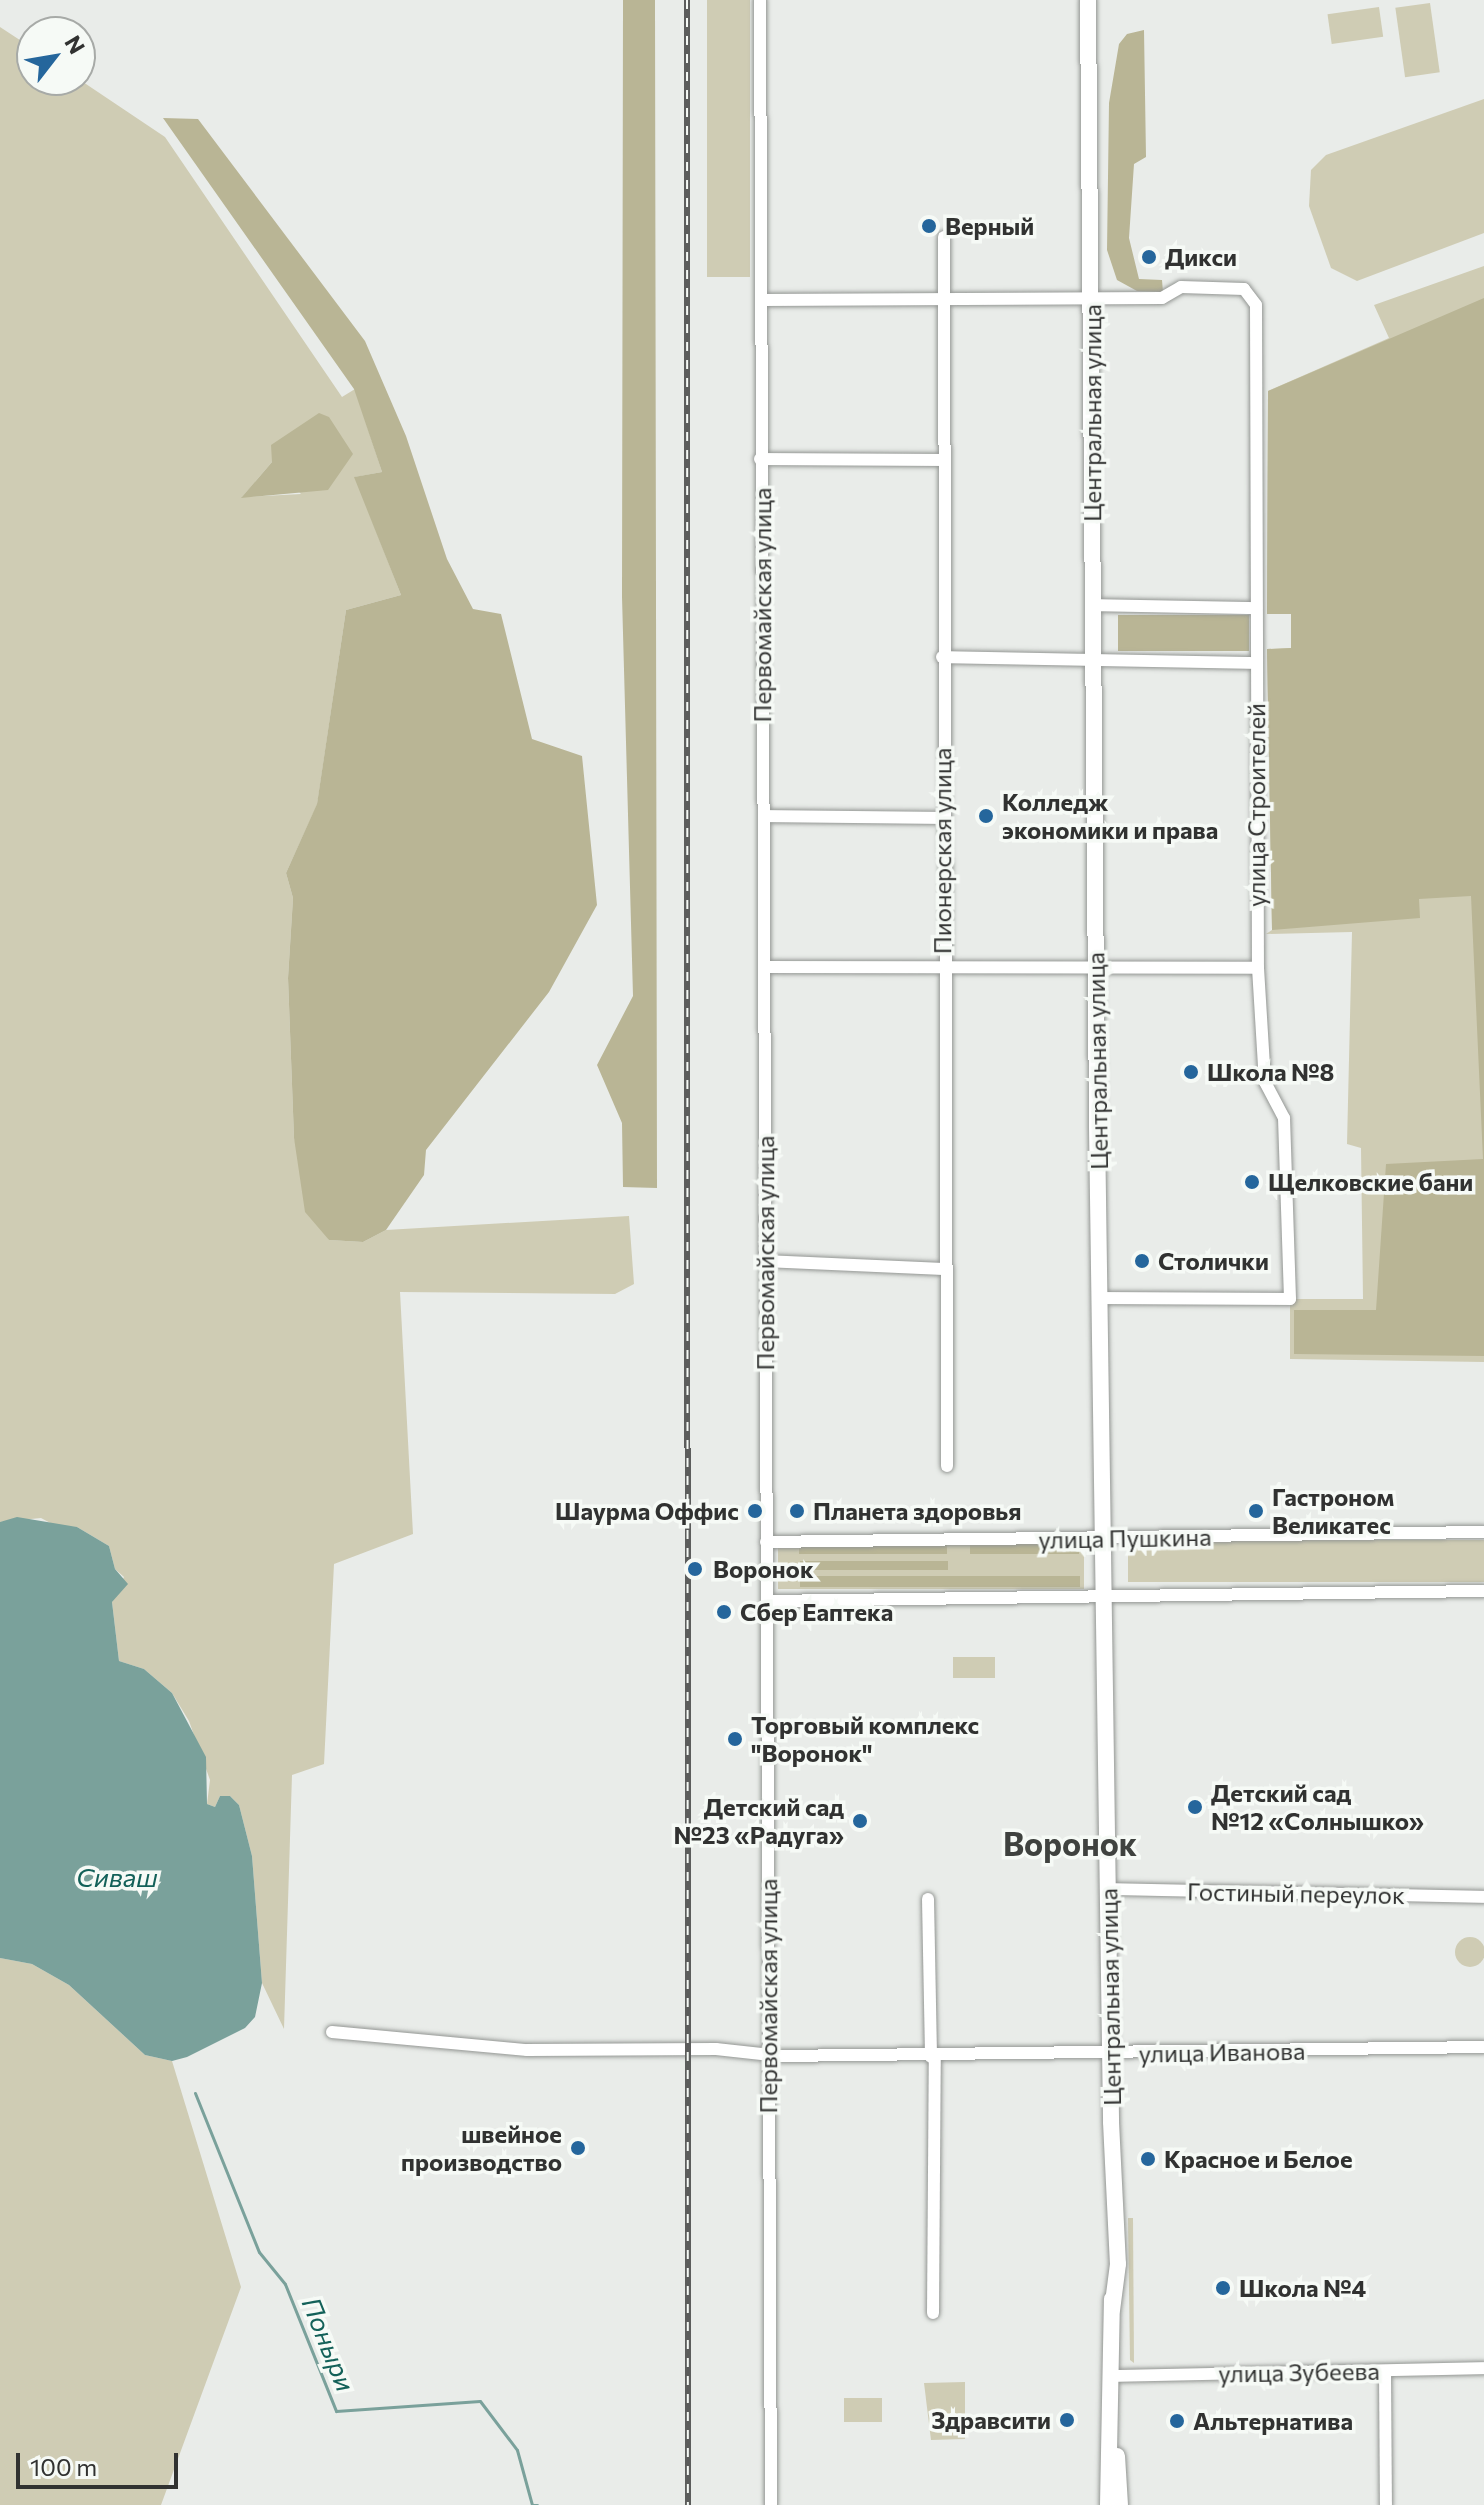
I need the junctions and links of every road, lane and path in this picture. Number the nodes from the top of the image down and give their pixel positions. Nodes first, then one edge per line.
1 (760, 0) edge
2 (1088, 0) edge
3 (944, 237) dead end
4 (1091, 298) junction
5 (944, 299) junction
6 (762, 300) junction
7 (760, 459) junction
8 (942, 460) junction
9 (1093, 605) junction
10 (1255, 608) junction
11 (942, 657) junction
12 (1093, 660) junction
13 (1255, 663) junction
14 (764, 816) junction
15 (942, 818) junction
16 (765, 967) junction
17 (943, 967) junction
18 (1258, 968) junction
19 (1096, 971) junction
20 (765, 1261) junction
21 (943, 1269) junction
22 (1102, 1298) junction
23 (947, 1466) dead end
24 (1484, 1532) edge
25 (1105, 1538) junction
26 (766, 1542) junction
27 (1484, 1591) edge
28 (1105, 1596) junction
29 (767, 1601) junction
30 (1109, 1889) junction
31 (1484, 1897) edge
32 (928, 1899) dead end
33 (332, 2032) dead end
34 (1484, 2047) edge
35 (1110, 2054) junction
36 (767, 2056) junction
37 (933, 2057) junction
38 (933, 2313) dead end
39 (1484, 2368) edge
40 (1385, 2371) junction
41 (1113, 2376) junction
42 (1113, 2427) junction
43 (771, 2505) edge
44 (1108, 2505) edge
45 (1120, 2505) edge
46 (1386, 2505) edge

1 - 6 street, Первомайская улица
2 - 4 main road, Центральная улица
3 - 5 street, Пионерская улица
4 - 5 street
4 - 9 main road, Центральная улица
4 - 10 street, улица Строителей
5 - 6 street
5 - 8 street, Пионерская улица
6 - 7 street, Первомайская улица
7 - 8 street
7 - 14 street, Первомайская улица
8 - 11 street, Пионерская улица
9 - 10 street
9 - 12 main road, Центральная улица
10 - 13 street, улица Строителей
11 - 12 street
11 - 15 street, Пионерская улица
12 - 13 street
12 - 19 main road, Центральная улица
13 - 18 street, улица Строителей
14 - 15 street
14 - 16 street, Первомайская улица
15 - 17 street, Пионерская улица
16 - 17 street
16 - 20 street, Первомайская улица
17 - 19 street
17 - 21 street, Пионерская улица
18 - 19 street
18 - 22 street, улица Строителей
19 - 22 main road, Центральная улица
20 - 21 street
20 - 26 street, Первомайская улица
21 - 23 street, Пионерская улица
22 - 25 main road, Центральная улица
24 - 25 street, улица Пушкина
25 - 26 street, улица Пушкина
25 - 28 main road, Центральная улица
26 - 29 street, Первомайская улица
27 - 28 street
28 - 29 street
28 - 30 main road, Центральная улица
29 - 36 street, Первомайская улица
30 - 31 street, Гостиный переулок
30 - 35 main road, Центральная улица
32 - 37 street
33 - 36 street, улица Иванова
34 - 35 street, улица Иванова
35 - 37 street, улица Иванова
35 - 41 main road, Центральная улица
36 - 37 street, улица Иванова
36 - 43 street, Первомайская улица
37 - 38 street
39 - 40 street, улица Зубеева
40 - 41 street, улица Зубеева
40 - 46 street
41 - 42 main road, Центральная улица
42 - 44 main road, Центральная улица
42 - 45 main road, Центральная улица

